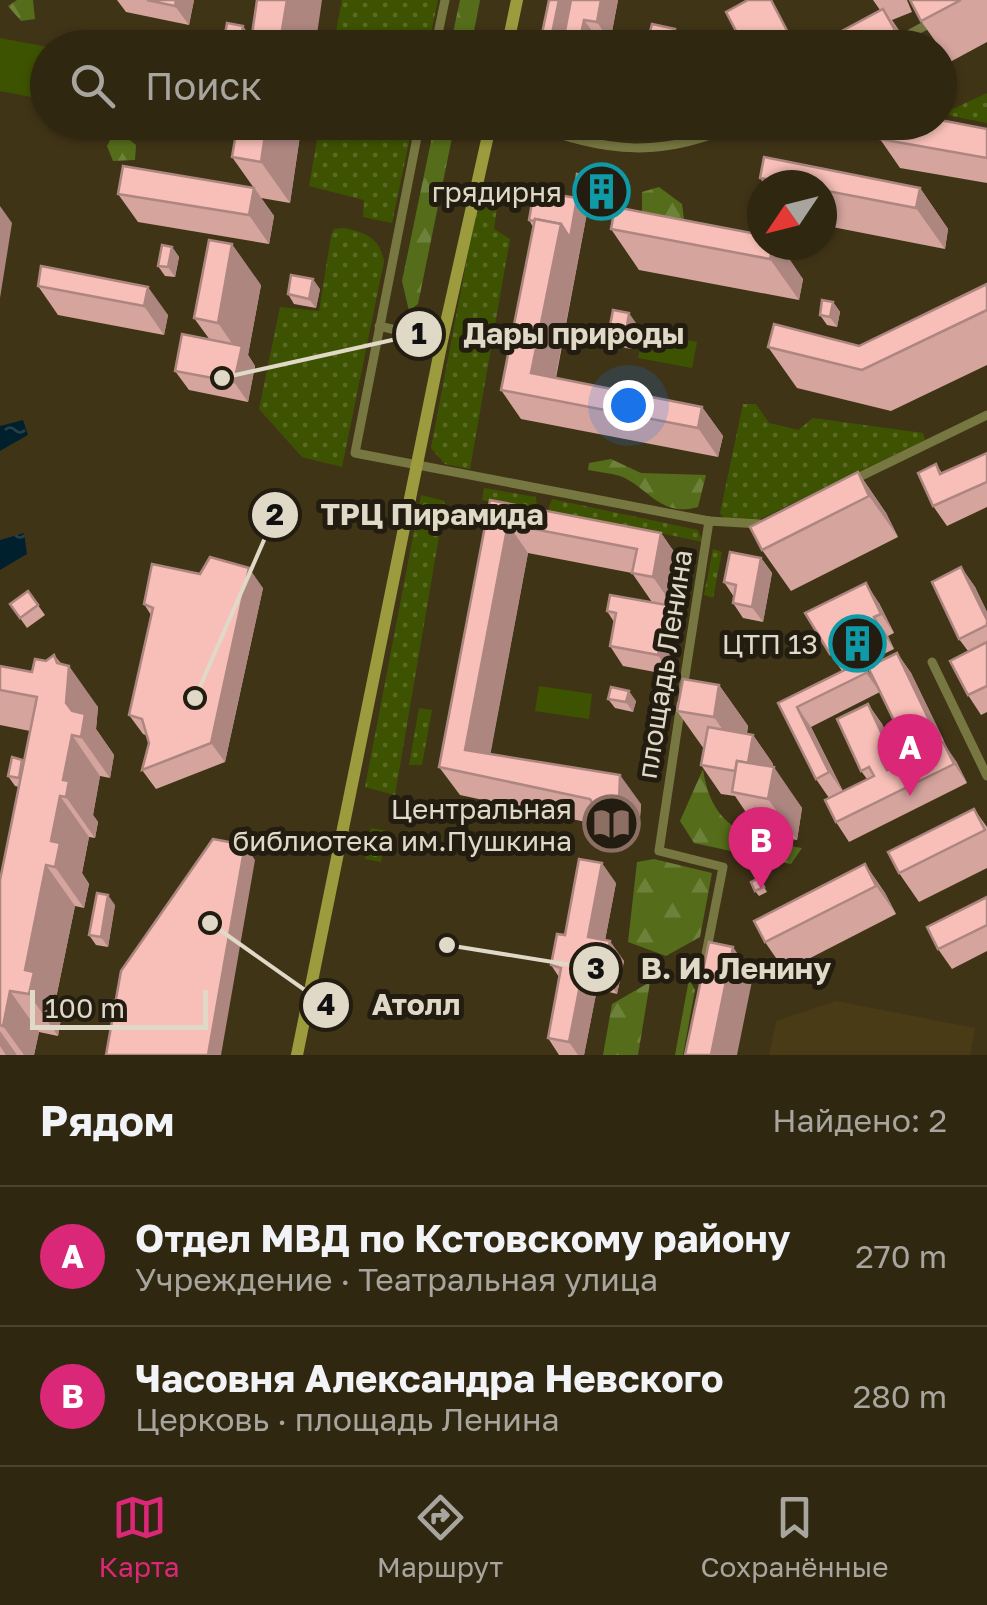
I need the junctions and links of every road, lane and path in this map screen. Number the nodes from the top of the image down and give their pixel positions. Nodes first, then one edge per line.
1 (446, 0) edge
2 (517, 0) edge
3 (945, 15) edge
4 (440, 30) edge
5 (511, 30) edge
6 (917, 30) edge
7 (416, 140) edge
8 (487, 140) edge
9 (589, 140) edge
10 (697, 140) edge
11 (379, 326) junction
12 (442, 341) junction
13 (987, 415) edge
14 (417, 468) junction
15 (839, 486) edge
16 (772, 518) edge
17 (709, 522) junction
18 (932, 662) dead end
19 (987, 776) edge
20 (703, 972) edge
21 (298, 1055) edge

1 - 4 street
2 - 5 main road
3 - 6 street
7 - 11 street
8 - 12 main road
9 - 10 street
11 - 12 street
11 - 14 street, площадь Ленина
12 - 14 main road
13 - 15 street
14 - 17 street, площадь Ленина
14 - 21 main road
16 - 17 street
17 - 20 street, площадь Ленина
18 - 19 street

